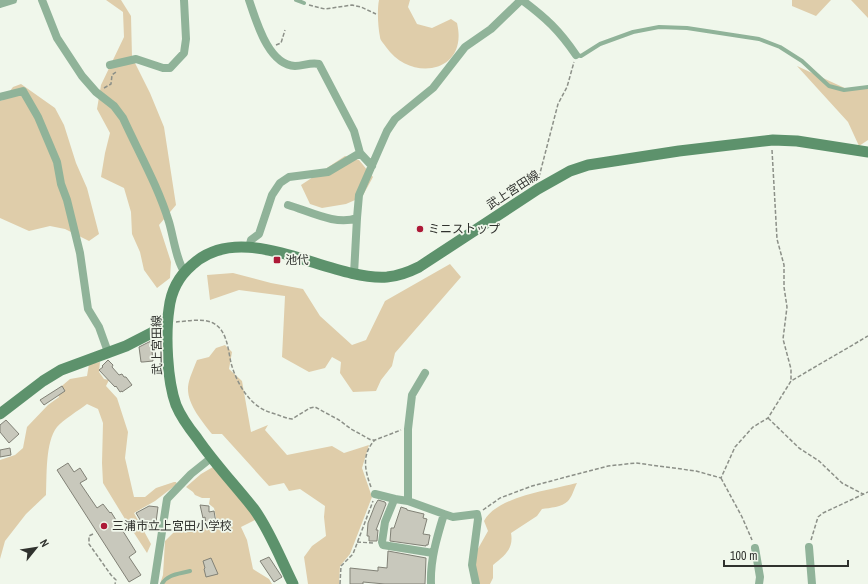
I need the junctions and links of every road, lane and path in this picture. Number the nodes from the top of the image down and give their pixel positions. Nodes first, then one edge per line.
1 (13, 0) edge
2 (42, 0) edge
3 (184, 0) edge
4 (249, 0) edge
5 (296, 0) edge
6 (521, 0) edge
7 (304, 3) joint
8 (0, 4) edge
9 (376, 14) dead end
10 (285, 30) dead end
11 (269, 49) junction
12 (576, 55) junction
13 (127, 61) junction
14 (110, 65) dead end
15 (868, 87) edge
16 (96, 92) junction
17 (0, 97) edge
18 (773, 140) junction
19 (868, 152) edge
20 (360, 153) junction
21 (372, 166) junction
22 (538, 189) junction
23 (288, 205) dead end
24 (357, 218) junction
25 (249, 248) junction
26 (185, 272) junction
27 (354, 274) junction
28 (167, 325) junction
29 (868, 336) edge
30 (108, 352) junction
31 (425, 373) dead end
32 (791, 381) junction
33 (0, 414) edge
34 (768, 418) junction
35 (408, 427) junction
36 (376, 440) junction
37 (211, 458) junction
38 (720, 478) junction
39 (868, 492) edge
40 (375, 494) junction
41 (863, 494) junction
42 (396, 499) junction
43 (408, 501) junction
44 (444, 514) junction
45 (477, 514) junction
46 (93, 534) dead end
47 (358, 542) junction
48 (383, 544) junction
49 (809, 547) joint
50 (755, 548) joint
51 (433, 553) junction
52 (190, 571) dead end
53 (115, 584) edge
54 (154, 584) edge
55 (162, 584) edge
56 (293, 584) edge
57 (340, 584) edge
58 (431, 584) edge
59 (476, 584) edge
60 (759, 584) edge
61 (812, 584) edge

1 - 8 street
2 - 16 street
3 - 13 street
4 - 11 street
5 - 7 lane
6 - 12 street
6 - 21 street
7 - 9 path
10 - 11 path
11 - 20 street
12 - 15 lane
12 - 22 path
13 - 14 street
13 - 16 path
16 - 26 street
17 - 30 street
18 - 19 main road, 武上宮田線
18 - 22 main road, 武上宮田線
18 - 32 path
20 - 21 street
20 - 25 street
21 - 24 street
22 - 27 main road, 武上宮田線
23 - 24 street
24 - 27 street
25 - 26 main road, 武上宮田線
25 - 27 main road, 武上宮田線
26 - 28 main road, 武上宮田線
28 - 30 main road
28 - 36 path
28 - 37 main road, 武上宮田線
29 - 32 path
30 - 33 main road
31 - 35 street
32 - 34 path
34 - 38 path
34 - 41 path
35 - 36 path
35 - 43 street
36 - 40 path
37 - 54 street
37 - 56 main road, 武上宮田線
38 - 45 path
38 - 50 path
39 - 41 path
40 - 42 street
40 - 47 path
41 - 49 path
42 - 43 street
42 - 48 street
43 - 44 street
44 - 45 street
44 - 51 street
45 - 59 street
46 - 53 path
47 - 48 path
47 - 57 path
48 - 51 street
49 - 61 street
50 - 60 street
51 - 58 street
52 - 55 lane

